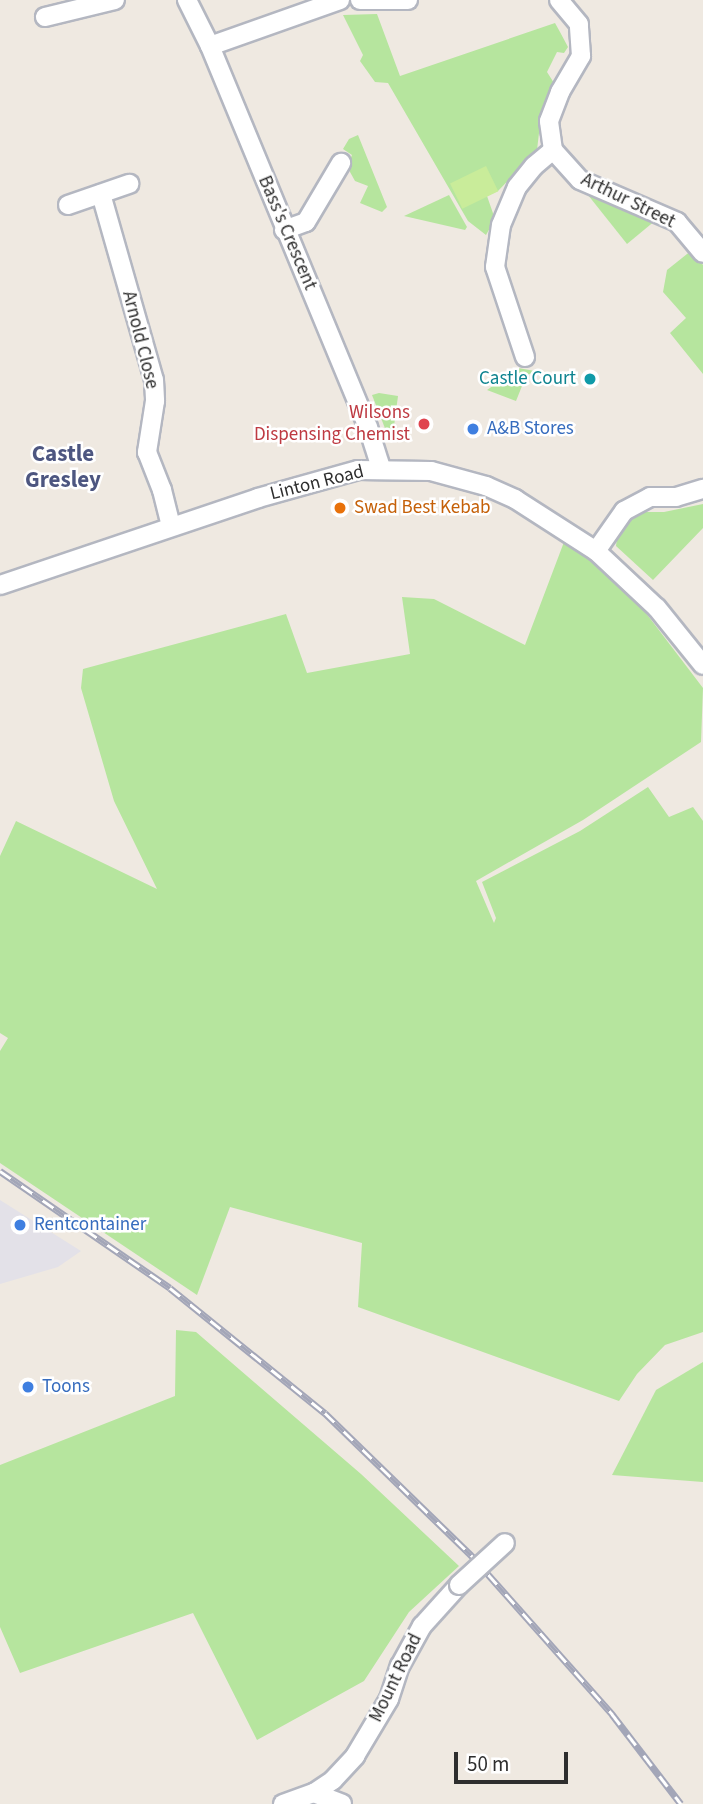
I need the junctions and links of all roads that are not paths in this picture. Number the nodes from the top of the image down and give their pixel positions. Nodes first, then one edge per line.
1 (115, 0) edge
2 (187, 0) edge
3 (340, 0) edge
4 (360, 0) edge
5 (408, 0) edge
6 (559, 0) edge
7 (46, 18) dead end
8 (209, 46) junction
9 (553, 150) junction
10 (341, 163) dead end
11 (129, 184) dead end
12 (101, 194) junction
13 (68, 205) dead end
14 (284, 230) junction
15 (703, 253) edge
16 (525, 357) dead end
17 (382, 468) junction
18 (703, 489) edge
19 (171, 526) junction
20 (596, 551) junction
21 (0, 585) edge
22 (703, 665) edge
23 (505, 1543) dead end
24 (314, 1793) junction
25 (283, 1804) edge
26 (342, 1804) edge

1 - 7 street
2 - 8 street, Bass's Crescent
3 - 8 street
4 - 5 street
6 - 9 street
8 - 14 street, Bass's Crescent
9 - 15 street, Arthur Street
9 - 16 street
10 - 14 street
11 - 12 street
12 - 13 street
12 - 19 street, Arnold Close
14 - 17 street, Bass's Crescent
17 - 19 street, Linton Road
17 - 20 street, Linton Road
18 - 20 street
19 - 21 street, Linton Road
20 - 22 street, Linton Road
23 - 24 street, Mount Road, bridge
24 - 25 street, Mount Road
24 - 26 street

